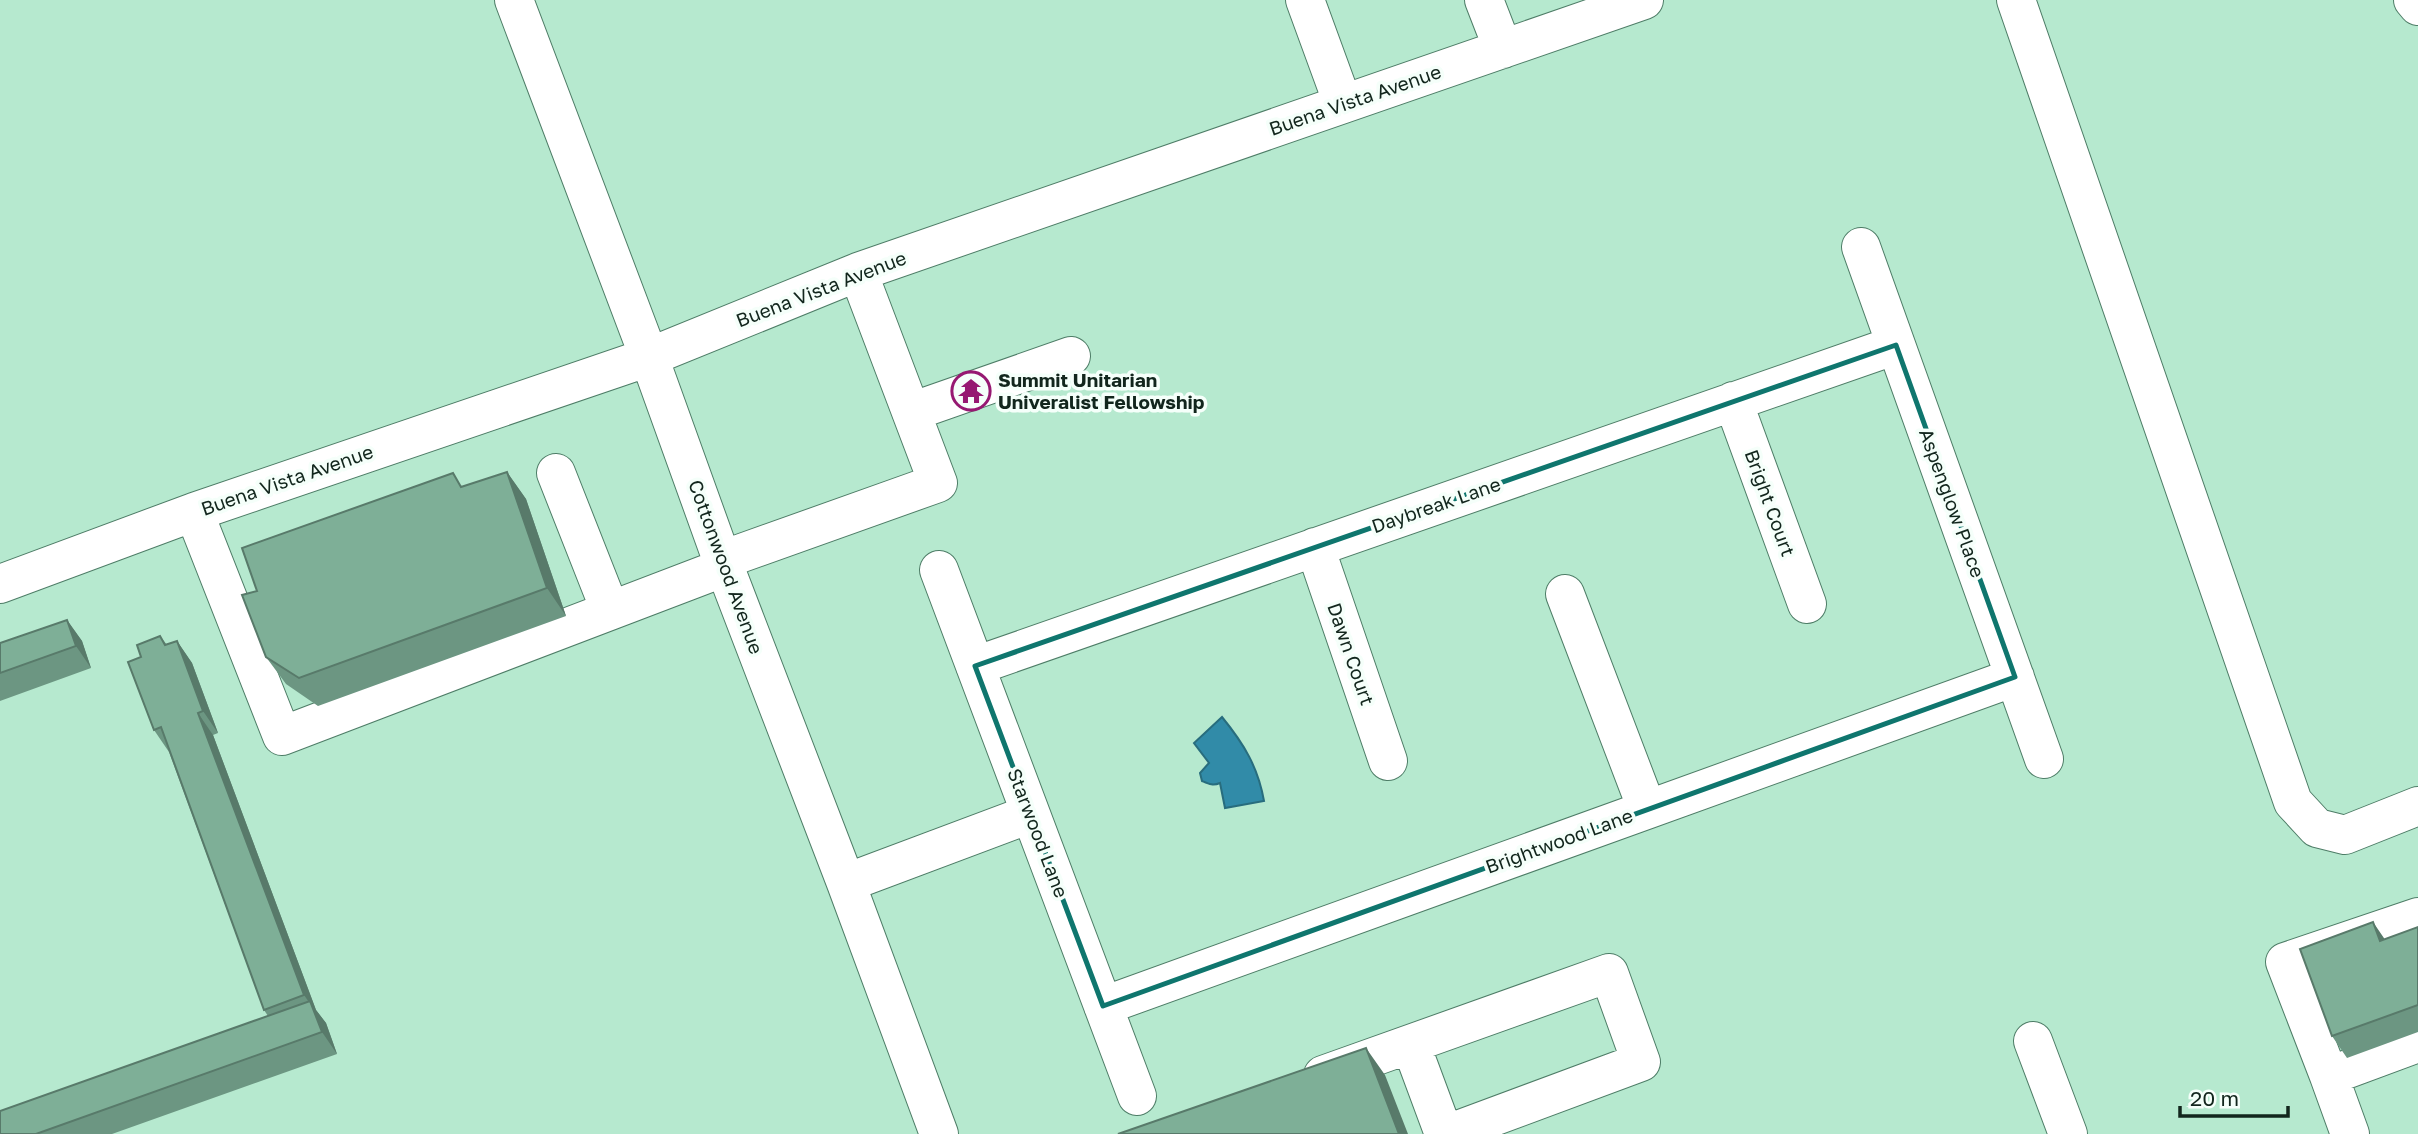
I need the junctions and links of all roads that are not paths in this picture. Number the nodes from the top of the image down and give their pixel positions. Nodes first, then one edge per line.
1 (514, 0) edge
2 (1305, 0) edge
3 (1484, 0) edge
4 (1644, 0) edge
5 (2016, 0) edge
6 (2413, 0) edge
7 (2418, 6) edge
8 (1503, 49) junction
9 (1343, 104) junction
10 (1861, 247) dead end
11 (858, 272) junction
12 (1896, 345) junction
13 (1071, 356) dead end
14 (649, 357) junction
15 (1733, 401) junction
16 (911, 412) junction
17 (556, 473) dead end
18 (194, 512) junction
19 (1315, 548) junction
20 (723, 564) junction
21 (939, 570) dead end
22 (0, 584) edge
23 (1565, 594) dead end
24 (1807, 604) dead end
25 (610, 610) junction
26 (975, 666) junction
27 (2015, 677) junction
28 (2044, 758) dead end
29 (1388, 761) dead end
30 (2418, 806) edge
31 (1647, 809) junction
32 (1030, 814) junction
33 (846, 883) junction
34 (2418, 917) edge
35 (1103, 1006) junction
36 (2033, 1041) dead end
37 (2418, 1044) edge
38 (1411, 1045) junction
39 (2329, 1076) junction
40 (1293, 1085) edge
41 (1137, 1096) dead end
42 (939, 1134) edge
43 (1446, 1134) edge
44 (2068, 1134) edge
45 (2350, 1134) edge

1 - 14 street, Cottonwood Avenue
2 - 9 street
3 - 8 street
4 - 8 street, Buena Vista Avenue
5 - 30 street
6 - 7 street
8 - 9 street, Buena Vista Avenue
9 - 11 street, Buena Vista Avenue
10 - 12 street, Aspenglow Place
11 - 14 street, Buena Vista Avenue
11 - 16 street
12 - 15 street, Daybreak Lane
12 - 27 street, Aspenglow Place
13 - 16 street
14 - 18 street, Buena Vista Avenue
14 - 20 street, Cottonwood Avenue
15 - 19 street, Daybreak Lane
15 - 24 street, Bright Court
16 - 20 street
17 - 25 street
18 - 22 street, Buena Vista Avenue
18 - 25 street
19 - 26 street, Daybreak Lane
19 - 29 street, Dawn Court
20 - 25 street
20 - 33 street, Cottonwood Avenue
21 - 26 street, Starwood Lane
23 - 31 street
26 - 32 street, Starwood Lane
27 - 28 street, Aspenglow Place
27 - 31 street, Brightwood Lane
31 - 35 street, Brightwood Lane
32 - 33 street
32 - 35 street, Starwood Lane
33 - 42 street, Cottonwood Avenue
34 - 39 street
35 - 41 street, Starwood Lane
36 - 44 street
37 - 39 street
38 - 40 street
38 - 43 street
38 - 43 street
39 - 45 street

